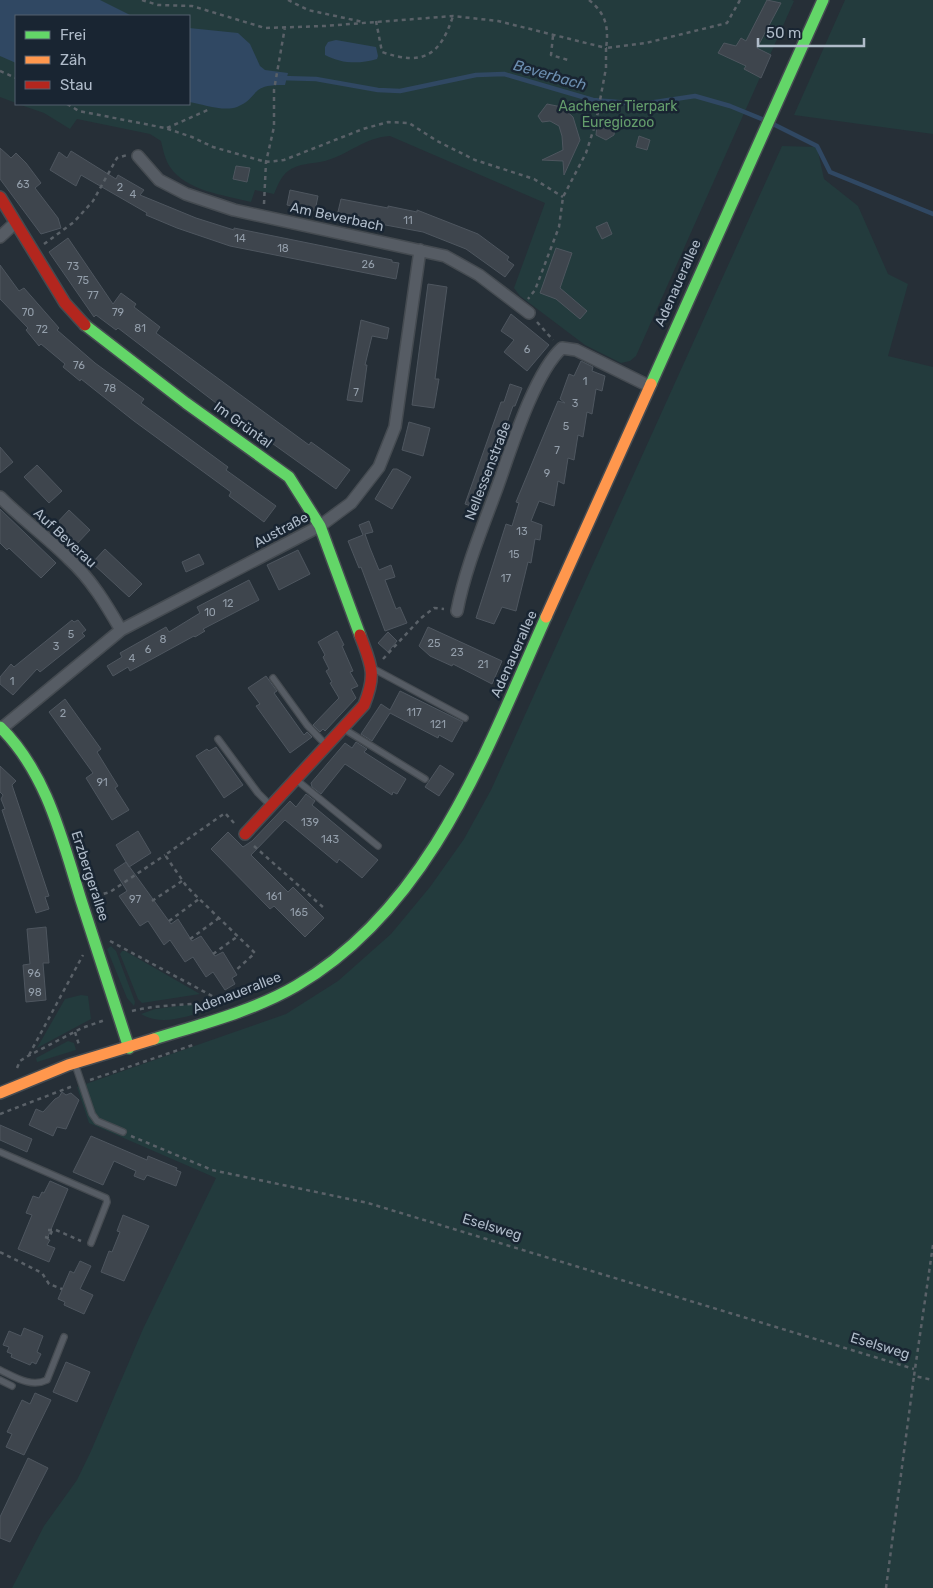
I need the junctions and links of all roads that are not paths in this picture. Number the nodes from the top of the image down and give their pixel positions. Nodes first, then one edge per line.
1 (822, 0) edge
2 (138, 156) road end
3 (0, 197) edge
4 (15, 223) junction
5 (0, 237) edge
6 (420, 250) junction
7 (526, 310) road end
8 (648, 386) junction
9 (0, 497) edge
10 (320, 526) junction
11 (457, 611) road end
12 (121, 630) junction
13 (373, 669) junction
14 (273, 678) dead end
15 (465, 718) dead end
16 (1, 727) edge
17 (344, 729) junction
18 (218, 739) dead end
19 (328, 746) junction
20 (297, 780) junction
21 (425, 780) dead end
22 (272, 806) junction
23 (245, 834) road end
24 (378, 846) dead end
25 (129, 1048) junction
26 (75, 1064) junction
27 (5, 1090) edge
28 (123, 1132) road end
29 (0, 1152) edge
30 (90, 1243) dead end
31 (64, 1337) dead end
32 (0, 1370) edge
33 (0, 1380) edge
34 (12, 1386) dead end

1 - 8 main road, Adenauerallee
2 - 6 street, Am Beverbach
3 - 4 main road, Im Grüntal
4 - 5 street
4 - 10 main road, Im Grüntal
6 - 7 street, Am Beverbach
6 - 10 street, Austraße
8 - 11 street, Nellessenstraße
8 - 25 main road, Adenauerallee
9 - 12 street, Auf Beverau
10 - 12 street, Austraße
10 - 13 main road, Im Grüntal
12 - 16 street, Austraße
13 - 15 lane
13 - 17 main road, Im Grüntal
14 - 19 lane
16 - 25 main road, Erzbergerallee
17 - 19 main road, Im Grüntal
17 - 21 lane
18 - 22 lane
19 - 20 main road, Im Grüntal
20 - 22 main road, Im Grüntal
20 - 24 lane
22 - 23 main road, Im Grüntal
25 - 26 main road, Adenauerallee
26 - 27 main road, Adenauerallee
26 - 28 lane
29 - 30 lane
31 - 32 lane
33 - 34 lane

